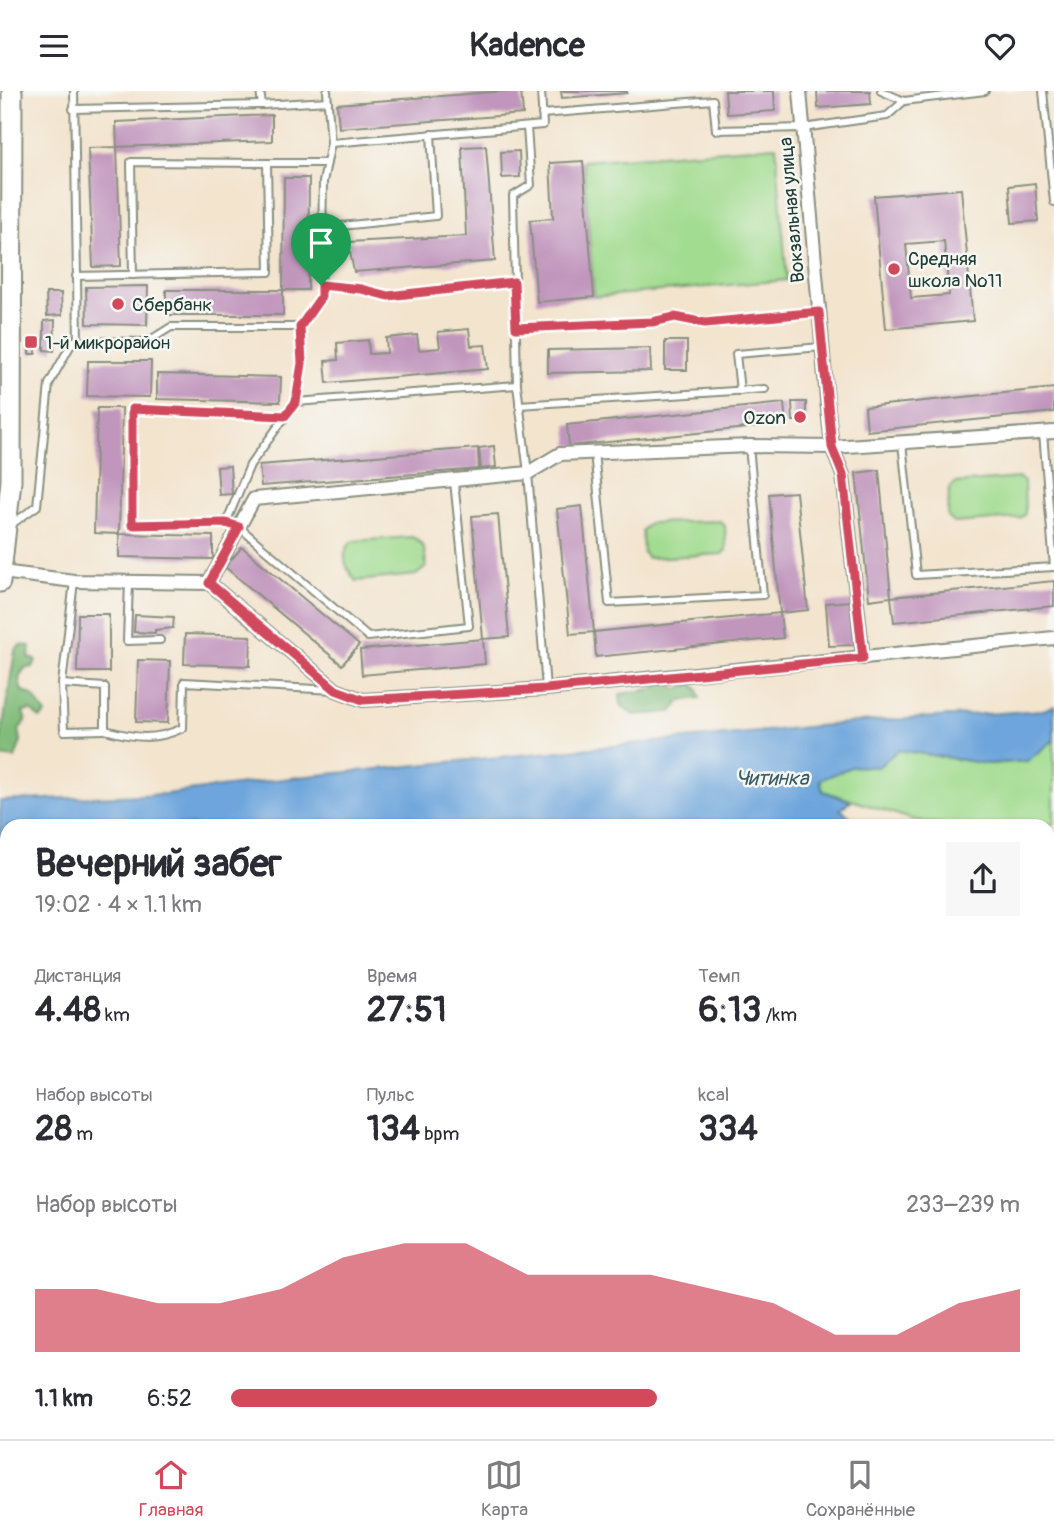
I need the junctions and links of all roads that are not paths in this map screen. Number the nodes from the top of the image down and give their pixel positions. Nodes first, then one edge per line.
1 (12, 91) edge
2 (74, 91) edge
3 (260, 91) edge
4 (327, 91) edge
5 (541, 91) edge
6 (800, 91) edge
7 (881, 91) edge
8 (985, 91) edge
9 (1043, 91) edge
10 (328, 101) junction
11 (904, 101) junction
12 (262, 105) junction
13 (74, 110) junction
14 (542, 114) junction
15 (527, 127) junction
16 (803, 128) junction
17 (431, 134) junction
18 (331, 142) junction
19 (267, 163) junction
20 (327, 163) junction
21 (1054, 202) edge
22 (322, 228) junction
23 (133, 275) junction
24 (76, 276) junction
25 (514, 282) junction
26 (321, 285) junction
27 (819, 312) junction
28 (300, 327) junction
29 (516, 328) junction
30 (78, 341) junction
31 (822, 347) junction
32 (517, 385) junction
33 (765, 389) dead end
34 (740, 391) junction
35 (296, 402) junction
36 (519, 405) junction
37 (285, 416) junction
38 (1049, 433) edge
39 (902, 443) junction
40 (749, 446) junction
41 (832, 447) junction
42 (594, 452) junction
43 (528, 473) junction
44 (454, 481) junction
45 (226, 523) junction
46 (7, 527) junction
47 (239, 527) junction
48 (1, 577) edge
49 (74, 580) junction
50 (129, 580) junction
51 (209, 583) junction
52 (1054, 638) edge
53 (160, 640) dead end
54 (863, 658) junction
55 (62, 684) junction
56 (546, 689) junction
57 (336, 690) junction
58 (105, 730) junction

1 - 46 main road
2 - 13 lane
3 - 12 lane
4 - 10 lane
5 - 14 lane
6 - 16 street, Вокзальная улица
7 - 11 lane
8 - 11 lane
9 - 21 lane
10 - 12 lane
10 - 18 lane
11 - 16 lane
12 - 13 lane
13 - 24 lane
14 - 15 lane
14 - 16 lane
15 - 17 lane
15 - 25 lane
16 - 27 street, Вокзальная улица
17 - 18 lane
17 - 22 lane
18 - 20 lane
19 - 20 lane
19 - 23 lane
19 - 23 lane
20 - 22 lane
22 - 26 lane
23 - 24 lane
24 - 30 lane
25 - 26 lane
25 - 29 lane
26 - 28 lane
27 - 29 lane
27 - 31 street, Вокзальная улица
28 - 30 lane
28 - 35 lane
29 - 32 lane
30 - 46 lane
31 - 34 lane
31 - 41 street, Вокзальная улица
32 - 35 lane
32 - 36 lane
33 - 34 lane
34 - 36 lane
35 - 37 lane
36 - 43 lane
37 - 45 lane
37 - 45 lane
38 - 39 street
38 - 39 lane
39 - 41 street
40 - 41 street
40 - 42 street
40 - 42 lane
41 - 54 street, Вокзальная улица
42 - 43 street
43 - 44 street
43 - 56 lane
44 - 47 street
44 - 47 lane
45 - 47 lane
46 - 48 main road
47 - 51 street
48 - 49 street
49 - 50 street
49 - 55 lane
50 - 51 street
50 - 53 lane
51 - 57 street
52 - 54 street
54 - 56 street
55 - 58 lane
55 - 58 lane
56 - 57 street
57 - 58 lane

